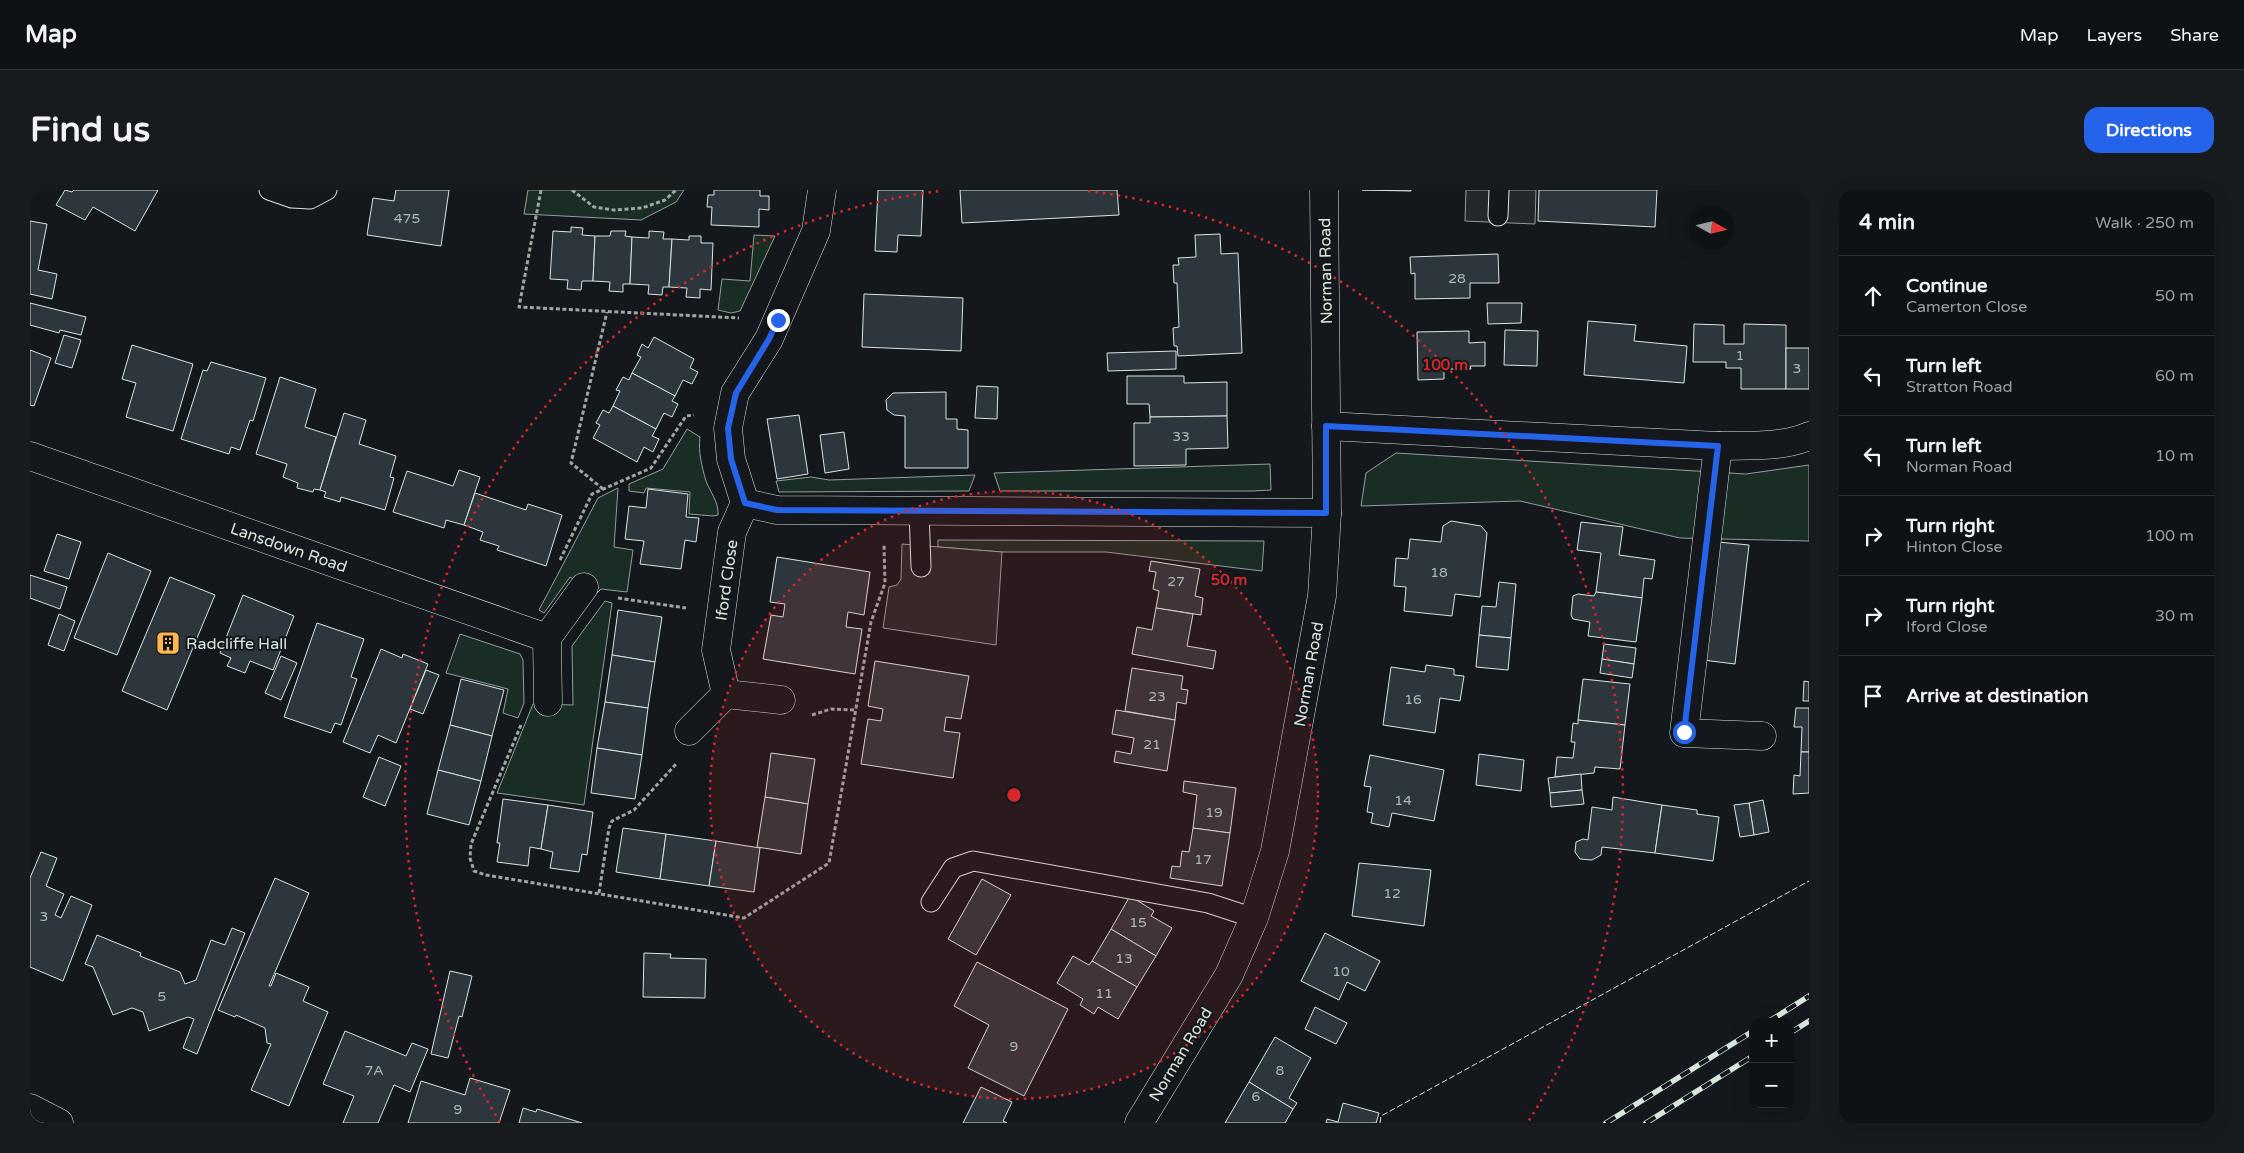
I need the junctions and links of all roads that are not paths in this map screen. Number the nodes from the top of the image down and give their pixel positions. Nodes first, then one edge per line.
1 (269, 190) edge
2 (327, 190) edge
3 (822, 190) edge
4 (1324, 190) edge
5 (1499, 190) edge
6 (1498, 216) dead end
7 (1326, 426) junction
8 (1809, 436) edge
9 (1718, 446) junction
10 (30, 456) edge
11 (745, 503) junction
12 (919, 511) junction
13 (1326, 513) junction
14 (921, 567) dead end
15 (584, 587) dead end
16 (547, 638) junction
17 (726, 694) junction
18 (781, 700) dead end
19 (548, 702) dead end
20 (689, 731) dead end
21 (1762, 736) dead end
22 (930, 902) dead end
23 (1254, 918) junction
24 (30, 1108) edge
25 (59, 1123) edge
26 (1138, 1123) edge

1 - 2 lane
3 - 11 street
4 - 7 street, Norman Road
5 - 6 lane
7 - 9 street
7 - 13 street, Norman Road
8 - 9 street
9 - 21 street
10 - 16 street, Lansdown Road
11 - 12 street
11 - 17 street, Iford Close
12 - 13 street
12 - 14 lane
13 - 23 street, Norman Road
15 - 16 street
16 - 19 street
17 - 18 street
17 - 20 street
22 - 23 lane
23 - 26 street, Norman Road
24 - 25 street

